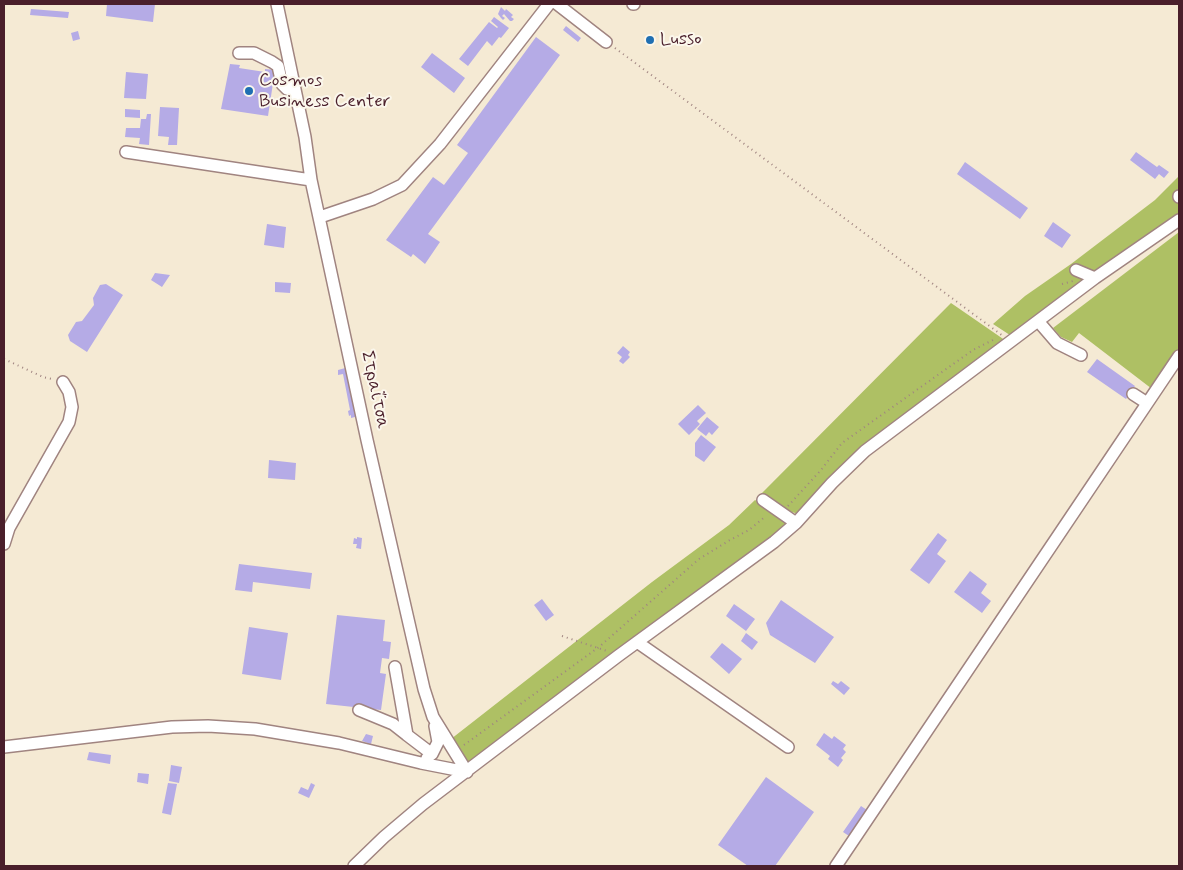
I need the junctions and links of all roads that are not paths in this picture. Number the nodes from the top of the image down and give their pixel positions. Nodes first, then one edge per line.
1 (278, 4) edge
2 (549, 4) edge
3 (557, 4) edge
4 (606, 42) road end
5 (239, 53) dead end
6 (295, 89) junction
7 (126, 152) dead end
8 (312, 180) junction
9 (320, 217) junction
10 (1179, 220) edge
11 (1076, 270) dead end
12 (1096, 278) junction
13 (1038, 321) junction
14 (1081, 355) dead end
15 (1179, 356) edge
16 (63, 382) road end
17 (1133, 394) dead end
18 (1147, 403) junction
19 (763, 500) dead end
20 (796, 523) junction
21 (4, 544) edge
22 (638, 642) junction
23 (395, 667) dead end
24 (359, 710) dead end
25 (433, 717) junction
26 (408, 735) junction
27 (4, 747) edge
28 (788, 747) dead end
29 (432, 754) junction
30 (421, 763) junction
31 (467, 772) junction
32 (355, 866) edge
33 (836, 866) edge

1 - 6 street, Στραΐτσα
2 - 9 street
3 - 4 street
5 - 6 street
6 - 8 street, Στραΐτσα
7 - 8 street
8 - 9 street, Στραΐτσα
9 - 25 street, Στραΐτσα
10 - 12 street
11 - 12 street
12 - 13 street
13 - 14 street
13 - 20 street
15 - 18 street
16 - 21 street
17 - 18 street
18 - 33 street
19 - 20 street
20 - 22 street
22 - 28 street
22 - 31 street
23 - 26 street
24 - 26 street
25 - 29 street
25 - 31 street, Στραΐτσα
26 - 29 street
27 - 30 street
29 - 30 street
30 - 31 street
31 - 32 street

